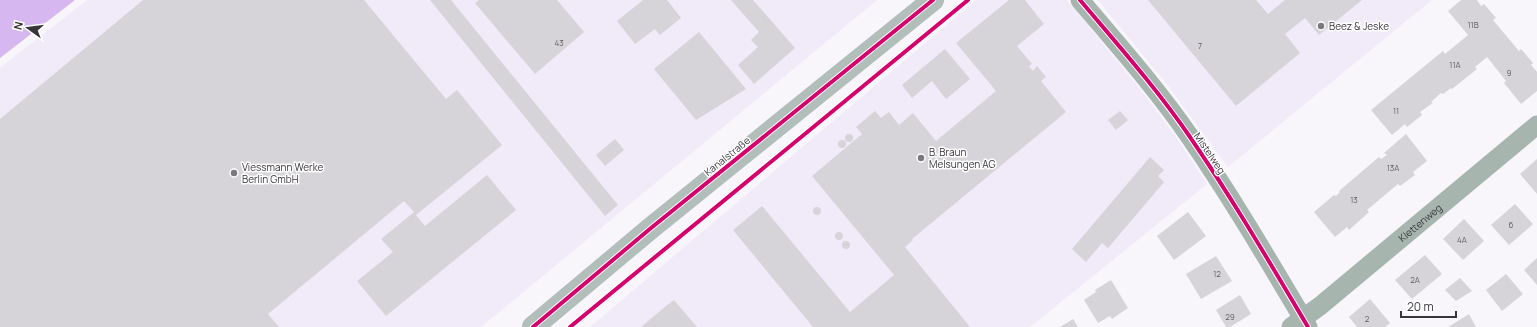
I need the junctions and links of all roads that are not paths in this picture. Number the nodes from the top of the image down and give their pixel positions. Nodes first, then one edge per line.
1 (933, 0) edge
2 (1080, 0) edge
3 (1537, 125) edge
4 (1301, 324) edge
5 (533, 327) edge

1 - 5 street, Kanalstraße
2 - 4 street, Mistelweg
3 - 4 street, Klettenweg

